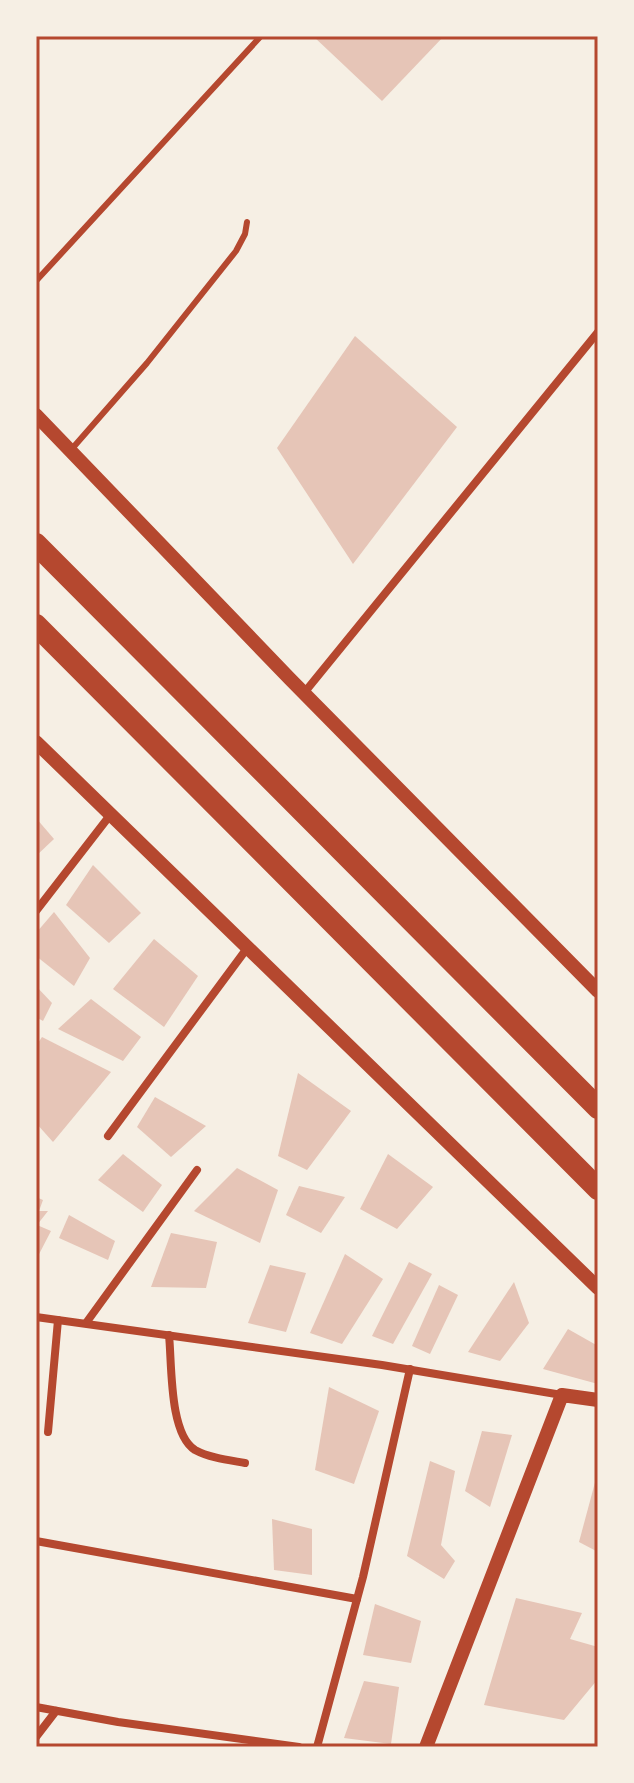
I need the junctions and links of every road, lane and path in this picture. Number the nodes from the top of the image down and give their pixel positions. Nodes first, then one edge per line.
1 (261, 36) edge
2 (247, 222) dead end
3 (36, 281) edge
4 (598, 332) edge
5 (36, 415) edge
6 (70, 451) junction
7 (36, 544) edge
8 (36, 625) edge
9 (304, 693) junction
10 (36, 742) edge
11 (111, 814) junction
12 (36, 911) edge
13 (248, 947) junction
14 (598, 991) edge
15 (598, 1108) edge
16 (108, 1136) dead end
17 (197, 1170) dead end
18 (598, 1189) edge
19 (598, 1288) edge
20 (36, 1317) edge
21 (58, 1320) junction
22 (86, 1323) junction
23 (169, 1335) junction
24 (410, 1369) junction
25 (562, 1395) junction
26 (598, 1400) edge
27 (48, 1432) dead end
28 (245, 1463) dead end
29 (36, 1541) edge
30 (357, 1599) junction
31 (36, 1707) edge
32 (56, 1711) junction
33 (36, 1737) edge
34 (299, 1747) edge
35 (317, 1747) edge
36 (426, 1747) edge

1 - 3 lane
2 - 6 lane
4 - 9 street
5 - 6 street
6 - 9 street
7 - 15 highway
8 - 18 highway
9 - 14 street
10 - 11 street
11 - 12 street
11 - 13 street
13 - 16 street
13 - 19 street
17 - 22 street
20 - 21 street
21 - 22 street
21 - 27 street
22 - 23 street
23 - 24 street
23 - 28 street
24 - 25 street
24 - 30 street
25 - 26 street
25 - 36 street
29 - 30 street
30 - 35 street
31 - 32 street
32 - 33 street
32 - 34 street

